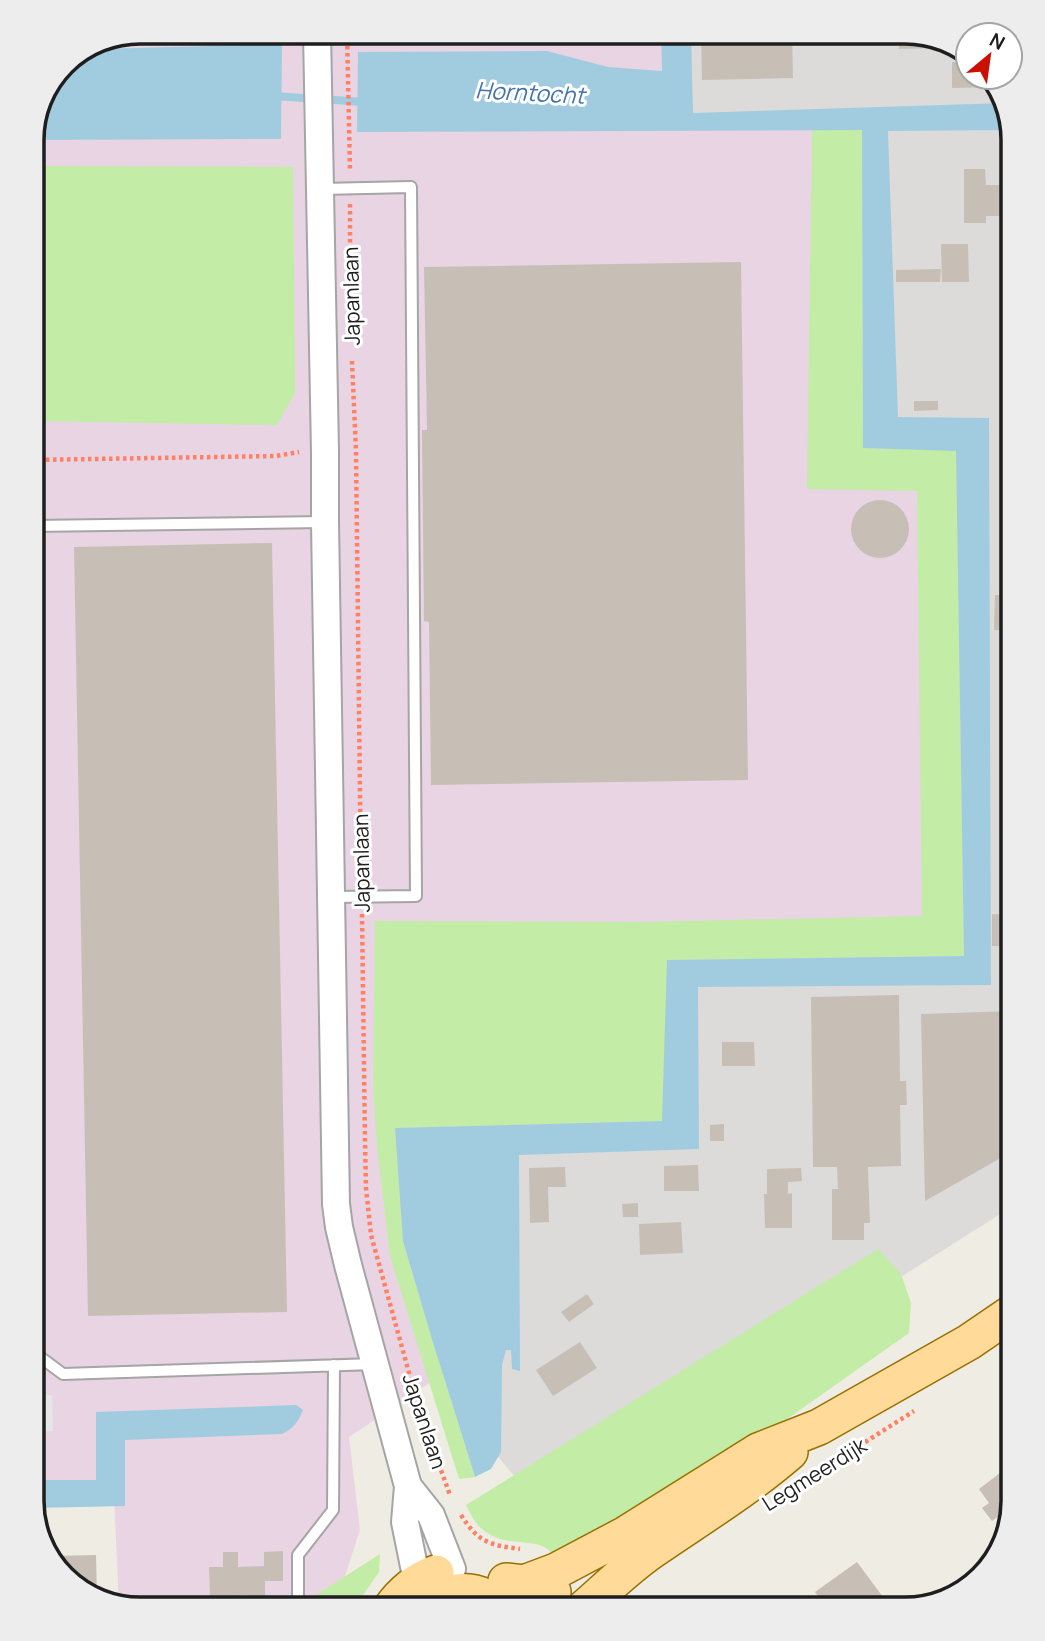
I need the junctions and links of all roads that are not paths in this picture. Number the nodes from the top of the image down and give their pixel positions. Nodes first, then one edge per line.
1 (317, 44) edge
2 (320, 189) junction
3 (325, 522) junction
4 (44, 526) edge
5 (332, 898) junction
6 (1001, 1320) edge
7 (44, 1360) edge
8 (375, 1364) junction
9 (334, 1365) junction
10 (819, 1427) junction
11 (408, 1486) junction
12 (624, 1535) junction
13 (452, 1569) junction
14 (298, 1597) edge
15 (412, 1597) edge
16 (416, 1597) edge
17 (437, 1597) edge
18 (485, 1597) edge
19 (521, 1597) edge
20 (522, 1597) edge
21 (544, 1597) edge
22 (596, 1597) edge

1 - 2 street, Japanlaan
2 - 3 street, Japanlaan
2 - 5 lane
3 - 4 lane
3 - 5 street, Japanlaan
5 - 8 street, Japanlaan
6 - 10 main road, Legmeerdijk
7 - 9 lane
8 - 9 lane
8 - 11 street, Japanlaan
9 - 14 lane
10 - 12 main road, Legmeerdijk
10 - 22 main road, Legmeerdijk
11 - 13 street, Japanlaan
11 - 15 street, Japanlaan
12 - 20 main road, Legmeerdijk
12 - 21 main road, Legmeerdijk
13 - 16 main road
13 - 19 main road
17 - 18 main road

